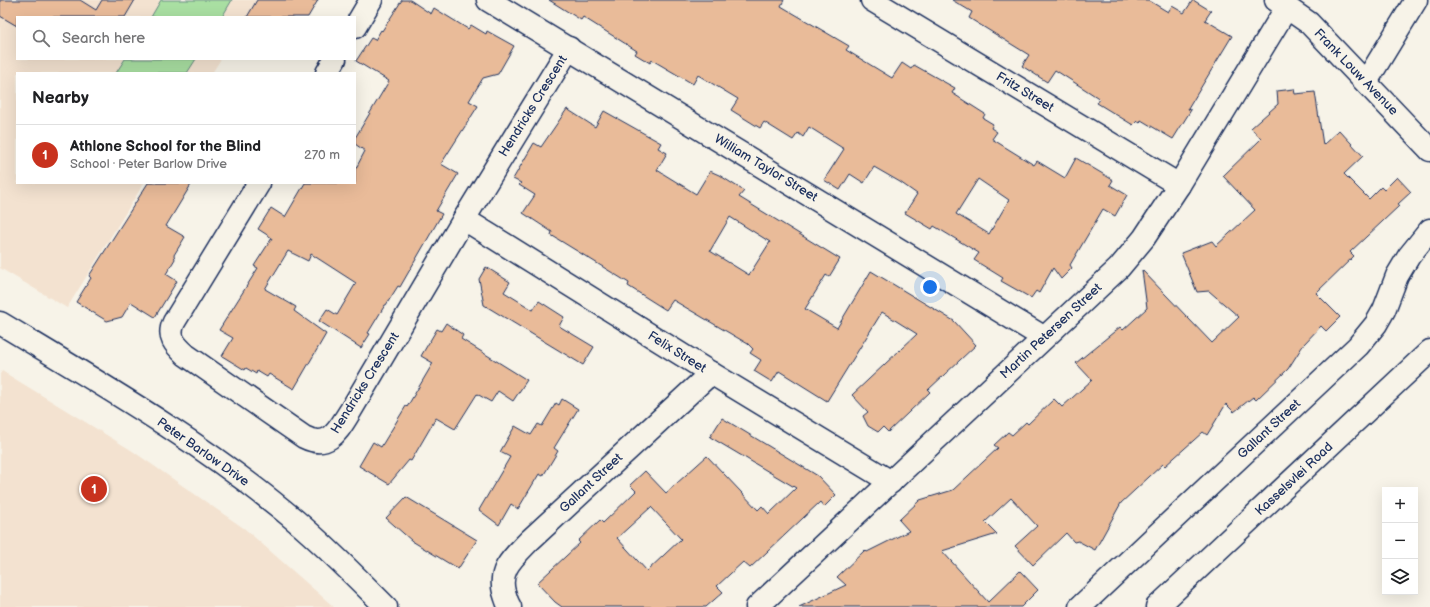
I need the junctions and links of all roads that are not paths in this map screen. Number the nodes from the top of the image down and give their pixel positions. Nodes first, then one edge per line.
1 (371, 0) edge
2 (488, 0) edge
3 (872, 0) edge
4 (1416, 0) edge
5 (1282, 3) edge
6 (356, 25) edge
7 (569, 48) junction
8 (334, 60) edge
9 (328, 72) edge
10 (1366, 82) junction
11 (1430, 150) edge
12 (258, 184) edge
13 (1178, 185) junction
14 (464, 219) junction
15 (1430, 230) edge
16 (0, 323) edge
17 (1043, 337) junction
18 (1430, 351) edge
19 (711, 373) junction
20 (892, 482) junction
21 (386, 607) edge
22 (510, 607) edge
23 (757, 607) edge
24 (1080, 607) edge
25 (1157, 607) edge

1 - 6 street
2 - 7 street, William Taylor Street
3 - 13 street, Fritz Street
4 - 10 street
5 - 10 street, Frank Louw Avenue
5 - 13 street, Martin Petersen Street
7 - 14 street, Hendricks Crescent
7 - 17 street, William Taylor Street
8 - 9 street
10 - 11 street, Frank Louw Avenue
12 - 14 street, Hendricks Crescent
13 - 17 street, Martin Petersen Street
14 - 19 street, Felix Street
15 - 24 street, Gallant Street
16 - 21 street, Peter Barlow Drive
17 - 20 street, Martin Petersen Street
18 - 25 street, Kasselsvlei Road
19 - 20 street, Felix Street
19 - 22 street, Gallant Street
20 - 23 street, Martin Petersen Street

